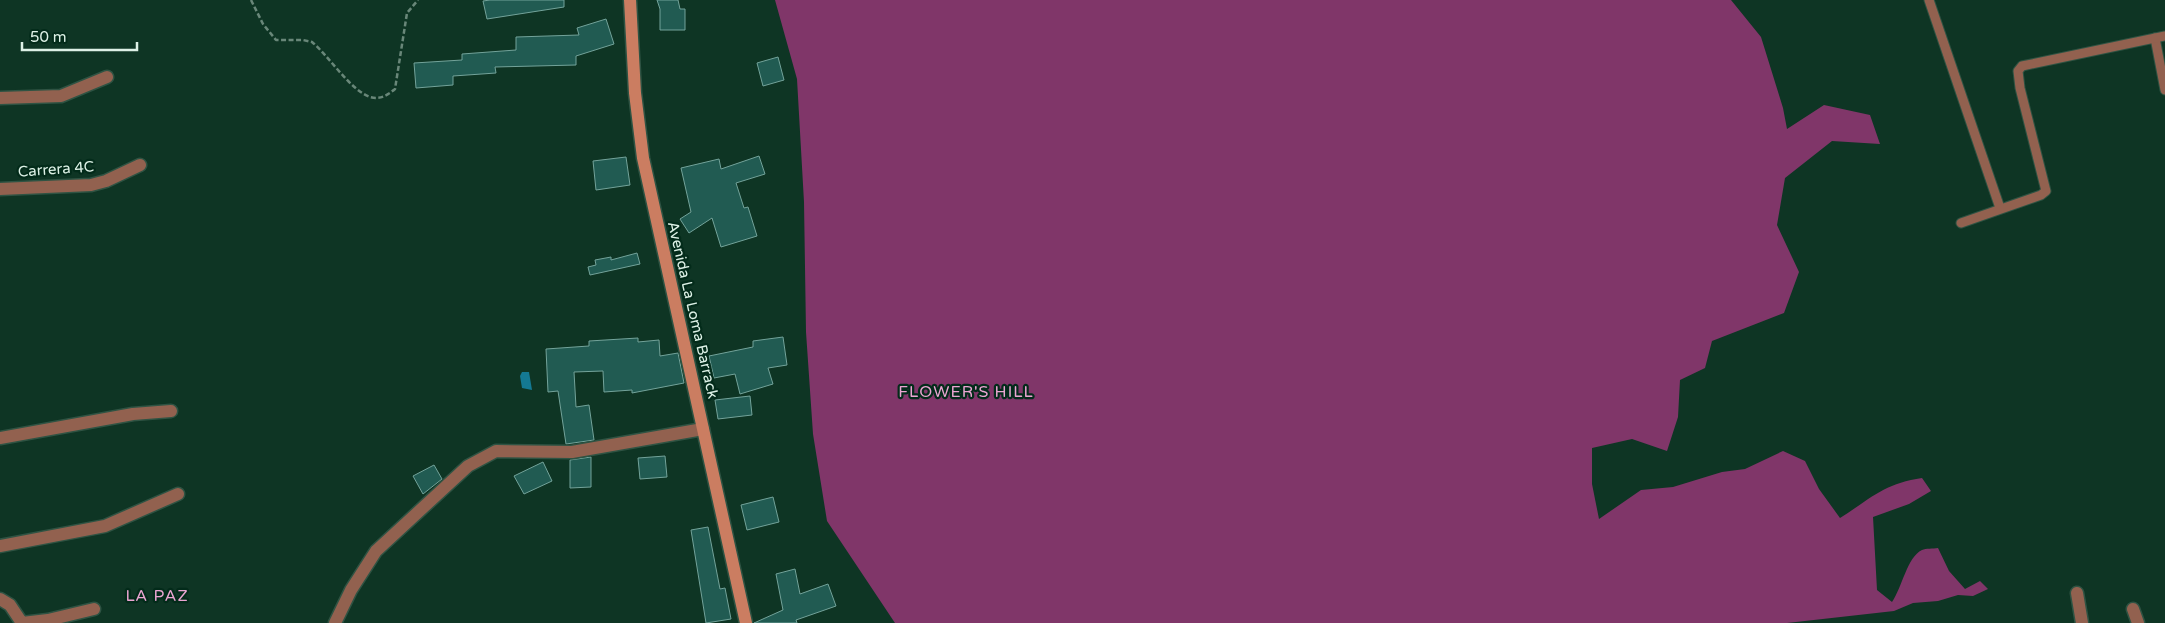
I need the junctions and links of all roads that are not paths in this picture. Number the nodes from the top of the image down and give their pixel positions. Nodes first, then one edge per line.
1 (630, 0) edge
2 (1929, 0) edge
3 (2165, 36) edge
4 (2155, 38) junction
5 (107, 77) dead end
6 (2165, 90) edge
7 (0, 98) edge
8 (140, 165) dead end
9 (0, 188) edge
10 (2000, 208) junction
11 (1961, 223) dead end
12 (171, 411) dead end
13 (703, 429) junction
14 (0, 438) edge
15 (178, 494) dead end
16 (0, 546) edge
17 (2077, 593) dead end
18 (0, 599) edge
19 (94, 609) dead end
20 (2133, 609) dead end
21 (335, 623) edge
22 (746, 623) edge
23 (2082, 623) edge
24 (2138, 623) edge

1 - 13 main road, Avenida La Loma Barrack
2 - 10 lane
3 - 4 lane
4 - 6 lane
4 - 10 lane
5 - 7 street
8 - 9 street, Carrera 4C
10 - 11 lane
12 - 14 street
13 - 21 street
13 - 22 main road, Avenida La Loma Barrack
15 - 16 street
17 - 23 street
18 - 19 street
20 - 24 street

